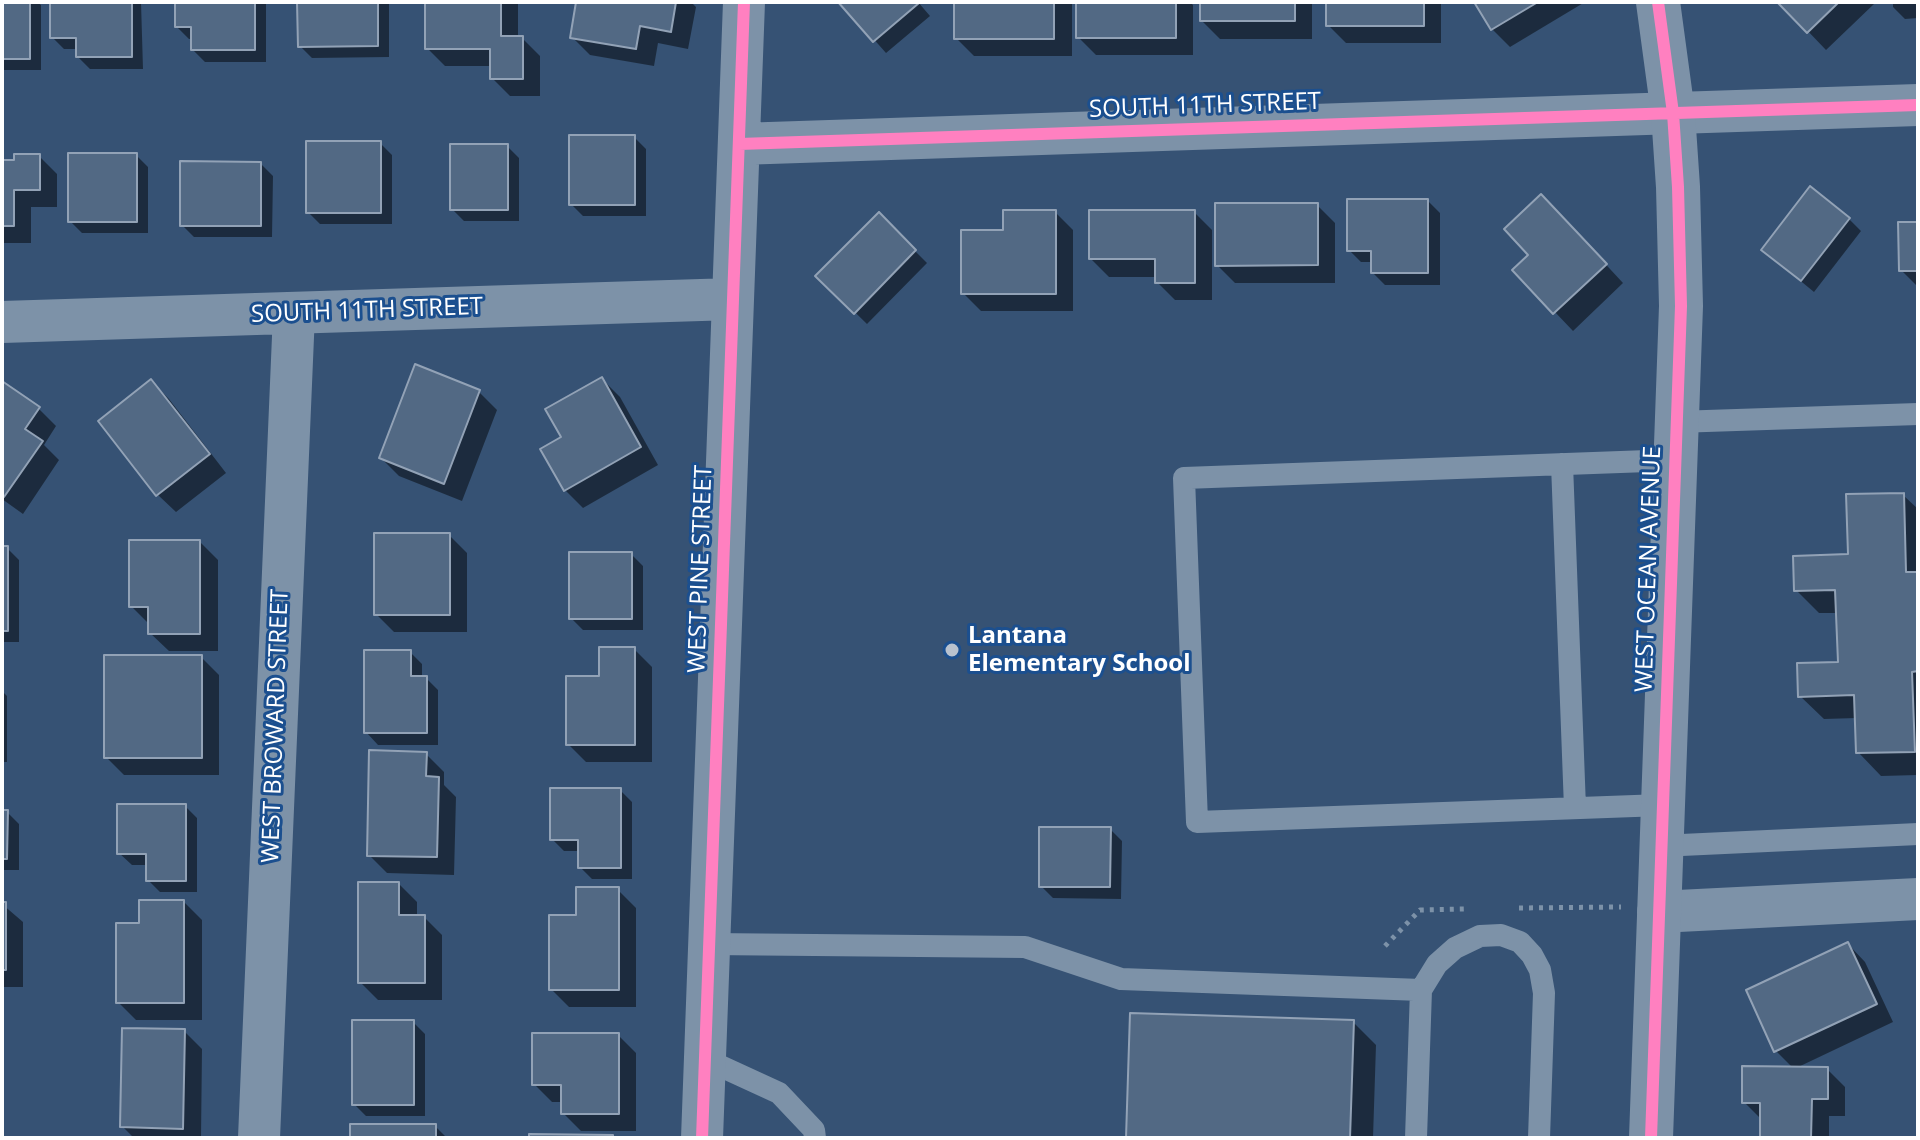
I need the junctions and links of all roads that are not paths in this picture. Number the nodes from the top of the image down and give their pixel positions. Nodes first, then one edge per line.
1 (744, 2) edge
2 (1658, 2) edge
3 (1918, 105) edge
4 (1673, 113) junction
5 (739, 144) junction
6 (733, 299) junction
7 (294, 313) junction
8 (2, 322) edge
9 (1918, 414) edge
10 (1676, 441) junction
11 (1562, 464) junction
12 (1575, 808) junction
13 (1661, 825) junction
14 (1918, 834) edge
15 (1918, 899) edge
16 (1658, 912) junction
17 (709, 944) junction
18 (1421, 990) junction
19 (705, 1059) junction
20 (259, 1138) edge
21 (702, 1138) edge
22 (815, 1138) edge
23 (1416, 1138) edge
24 (1539, 1138) edge
25 (1651, 1138) edge

1 - 5 street, WEST PINE STREET
2 - 4 street, WEST OCEAN AVENUE
3 - 4 street, SOUTH 11TH STREET
4 - 5 street, SOUTH 11TH STREET
4 - 10 street, WEST OCEAN AVENUE
5 - 6 street, WEST PINE STREET
6 - 7 street, SOUTH 11TH STREET
6 - 17 street, WEST PINE STREET
7 - 8 street, SOUTH 11TH STREET
7 - 20 street, WEST BROWARD STREET
9 - 10 lane
10 - 11 lane
10 - 13 street, WEST OCEAN AVENUE
11 - 12 lane
11 - 12 lane
12 - 13 lane
13 - 14 lane
13 - 16 street, WEST OCEAN AVENUE
15 - 16 street
16 - 25 street, WEST OCEAN AVENUE
17 - 18 lane
17 - 19 street, WEST PINE STREET
18 - 23 lane
18 - 24 lane
19 - 21 street, WEST PINE STREET
19 - 22 lane

